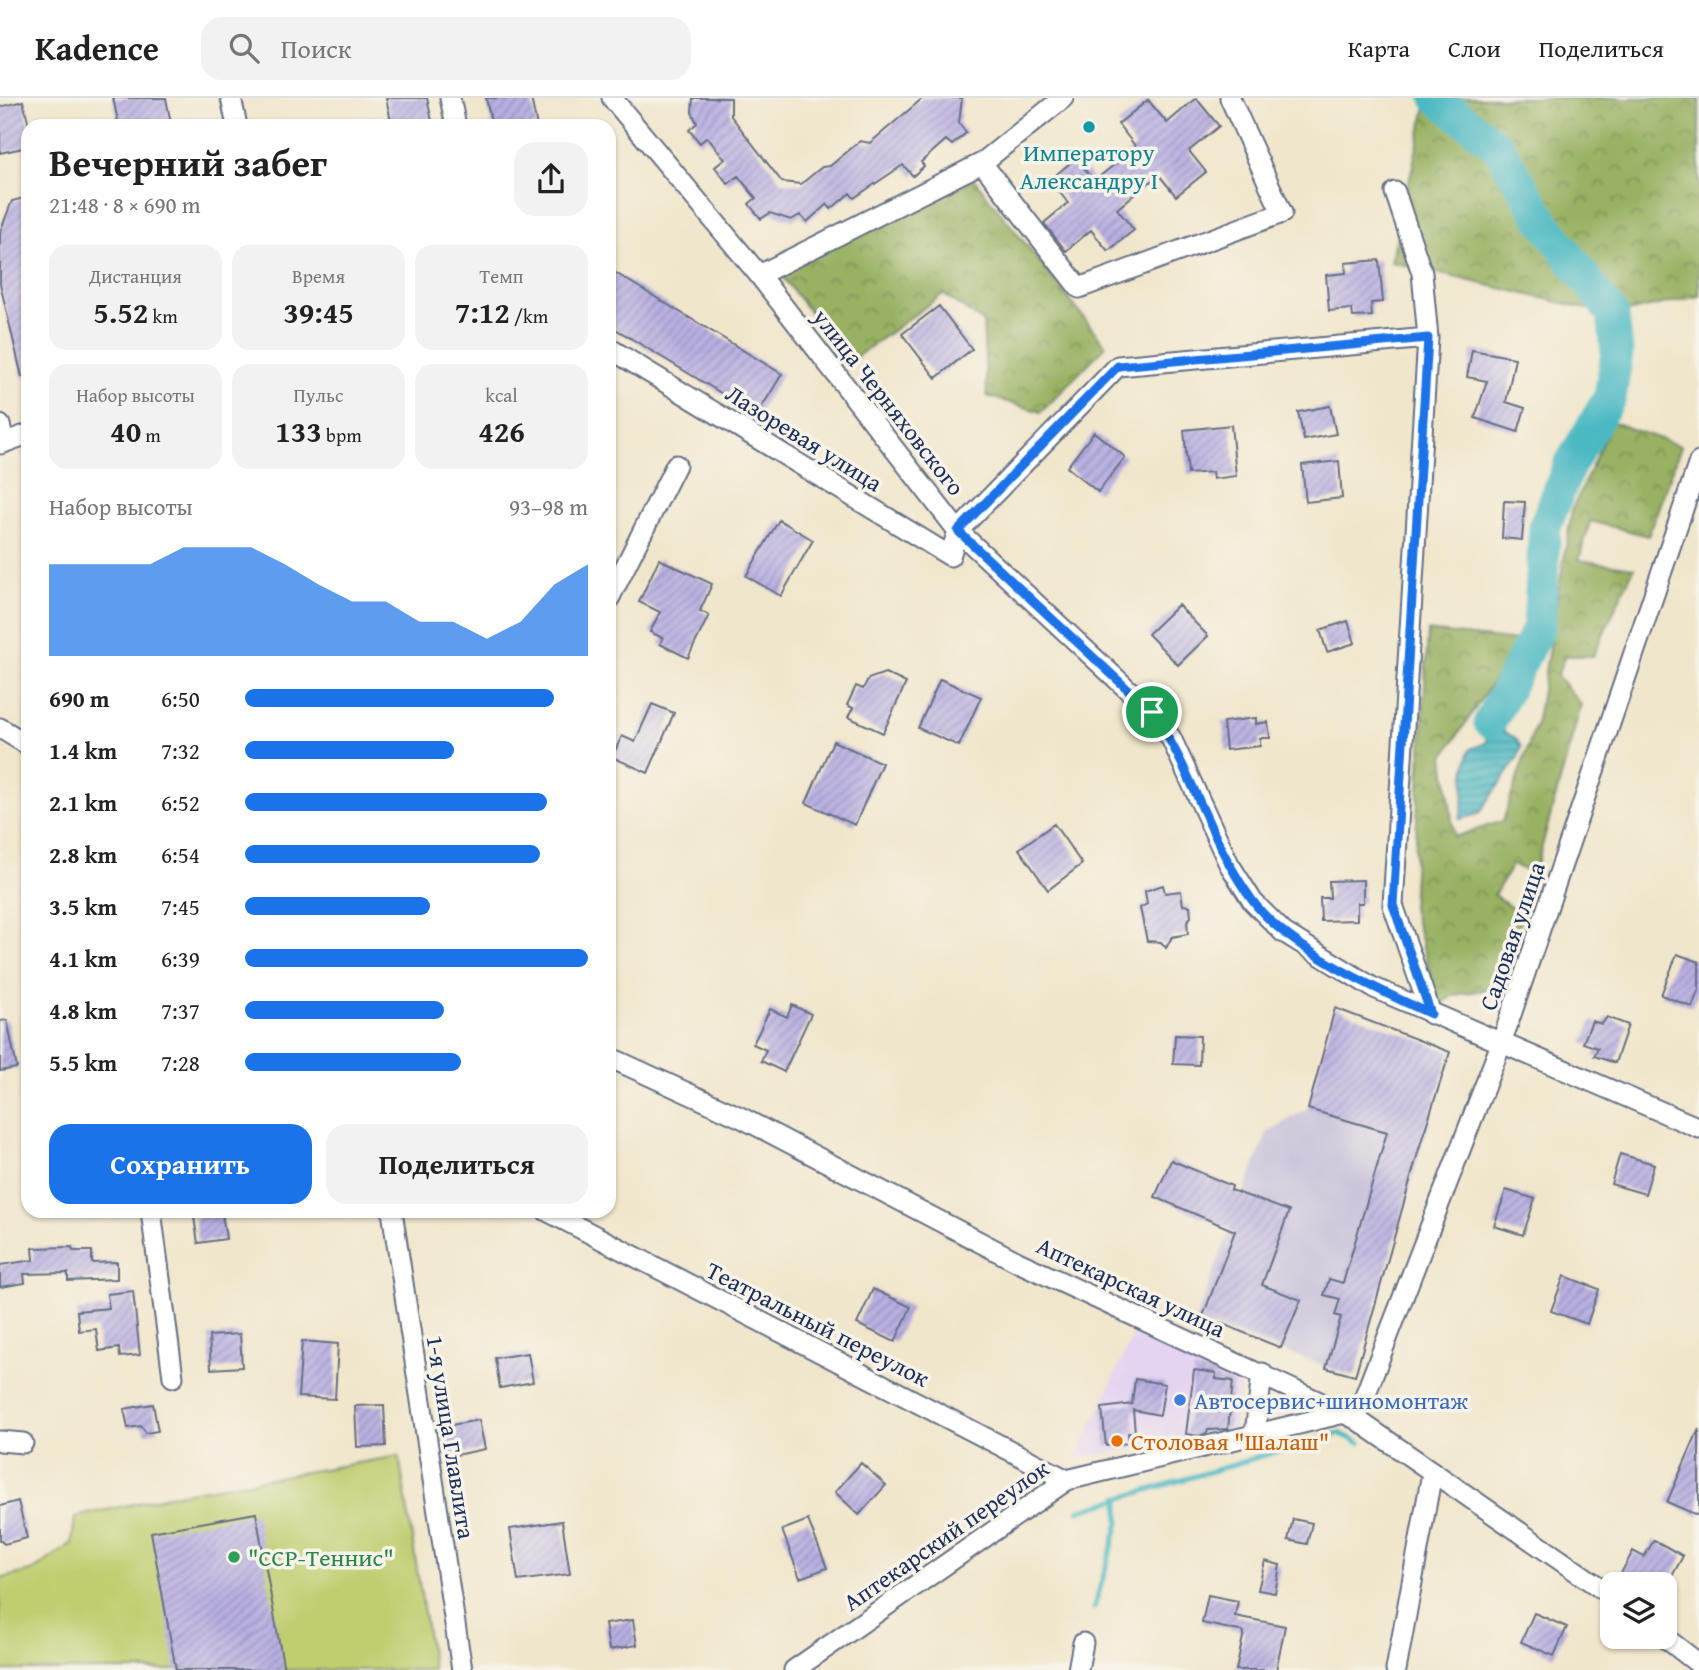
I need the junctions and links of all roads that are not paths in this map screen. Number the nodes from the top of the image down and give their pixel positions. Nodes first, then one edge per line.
1 (231, 98) edge
2 (450, 98) edge
3 (612, 98) edge
4 (1063, 98) edge
5 (1230, 98) edge
6 (236, 119) edge
7 (454, 119) edge
8 (982, 163) junction
9 (1395, 192) dead end
10 (758, 275) junction
11 (1428, 338) junction
12 (616, 352) edge
13 (21, 436) edge
14 (1, 437) edge
15 (1699, 461) edge
16 (676, 464) dead end
17 (958, 531) junction
18 (616, 585) edge
19 (0, 728) edge
20 (21, 741) edge
21 (1431, 1014) junction
22 (1502, 1044) junction
23 (616, 1060) edge
24 (1699, 1128) edge
25 (152, 1218) edge
26 (393, 1218) edge
27 (561, 1218) edge
28 (1262, 1373) junction
29 (173, 1377) dead end
30 (1348, 1417) junction
31 (1255, 1434) junction
32 (0, 1441) edge
33 (23, 1443) dead end
34 (1432, 1473) junction
35 (1067, 1480) junction
36 (1600, 1588) edge
37 (1083, 1643) dead end
38 (1677, 1647) edge
39 (1699, 1664) edge
40 (462, 1670) edge
41 (794, 1670) edge
42 (1078, 1670) edge
43 (1396, 1670) edge

1 - 6 street
2 - 7 street
3 - 10 street, улица Черняховского
4 - 8 street
5 - 8 street
8 - 10 street
9 - 11 street
10 - 17 street, улица Черняховского
11 - 17 street
11 - 21 street
12 - 17 street, Лазоревая улица
13 - 14 street
15 - 22 street, Садовая улица
16 - 18 street
17 - 21 street, улица Черняховского
19 - 20 street
21 - 22 street, улица Черняховского
22 - 24 street, улица Черняховского
22 - 30 street, Садовая улица
23 - 28 street, Аптекарская улица
25 - 29 street
26 - 40 street, 1-я улица Главлита
27 - 35 street, Театральный переулок
28 - 30 street, Аптекарская улица
28 - 31 street
30 - 31 street, Аптекарский переулок
30 - 34 street, Аптекарская улица
31 - 35 street, Аптекарский переулок
32 - 33 street
34 - 36 street, Аптекарская улица
34 - 43 street
35 - 41 street, Аптекарский переулок
37 - 42 street
38 - 39 street

